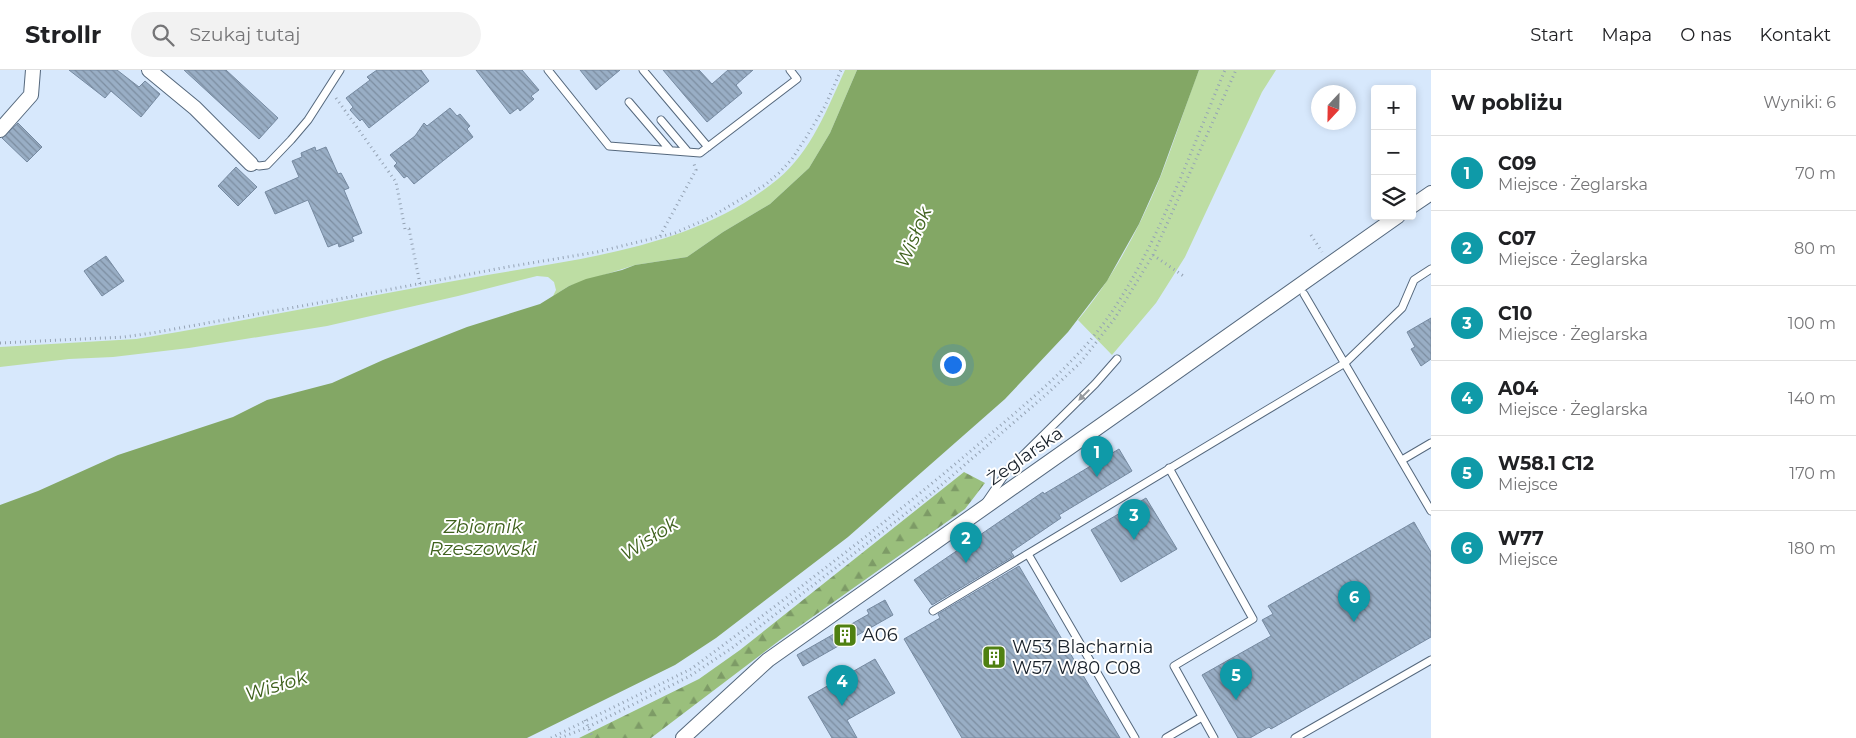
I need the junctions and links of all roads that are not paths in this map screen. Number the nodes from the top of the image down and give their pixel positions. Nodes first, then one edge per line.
1 (33, 70) edge
2 (149, 70) edge
3 (340, 70) edge
4 (548, 70) edge
5 (643, 70) edge
6 (790, 70) edge
7 (629, 102) dead end
8 (662, 120) dead end
9 (0, 130) edge
10 (708, 147) junction
11 (670, 150) junction
12 (688, 152) junction
13 (251, 164) joint
14 (1431, 193) edge
15 (1416, 203) edge
16 (1392, 220) edge
17 (1431, 269) edge
18 (1304, 294) dead end
19 (1117, 359) dead end
20 (1345, 363) junction
21 (1431, 442) edge
22 (1402, 460) junction
23 (1169, 468) junction
24 (980, 510) junction
25 (1431, 511) edge
26 (1028, 554) junction
27 (933, 611) dead end
28 (1431, 660) edge
29 (1202, 717) junction
30 (683, 738) edge
31 (1135, 738) edge
32 (1166, 738) edge
33 (1214, 738) edge
34 (1295, 738) edge

1 - 9 street
2 - 13 street
3 - 13 lane
4 - 11 lane
5 - 10 lane
6 - 10 lane
7 - 11 lane
8 - 12 lane
10 - 12 lane
11 - 12 lane
14 - 15 street
16 - 24 street, Żeglarska
17 - 20 lane
18 - 20 lane
19 -> 24 lane
20 - 22 lane
20 - 23 lane
21 - 22 lane
22 - 25 lane
23 - 26 lane
23 - 29 lane
24 - 30 street, Żeglarska
26 - 27 lane
26 - 31 lane
28 - 34 lane
29 - 32 lane
29 - 33 lane

